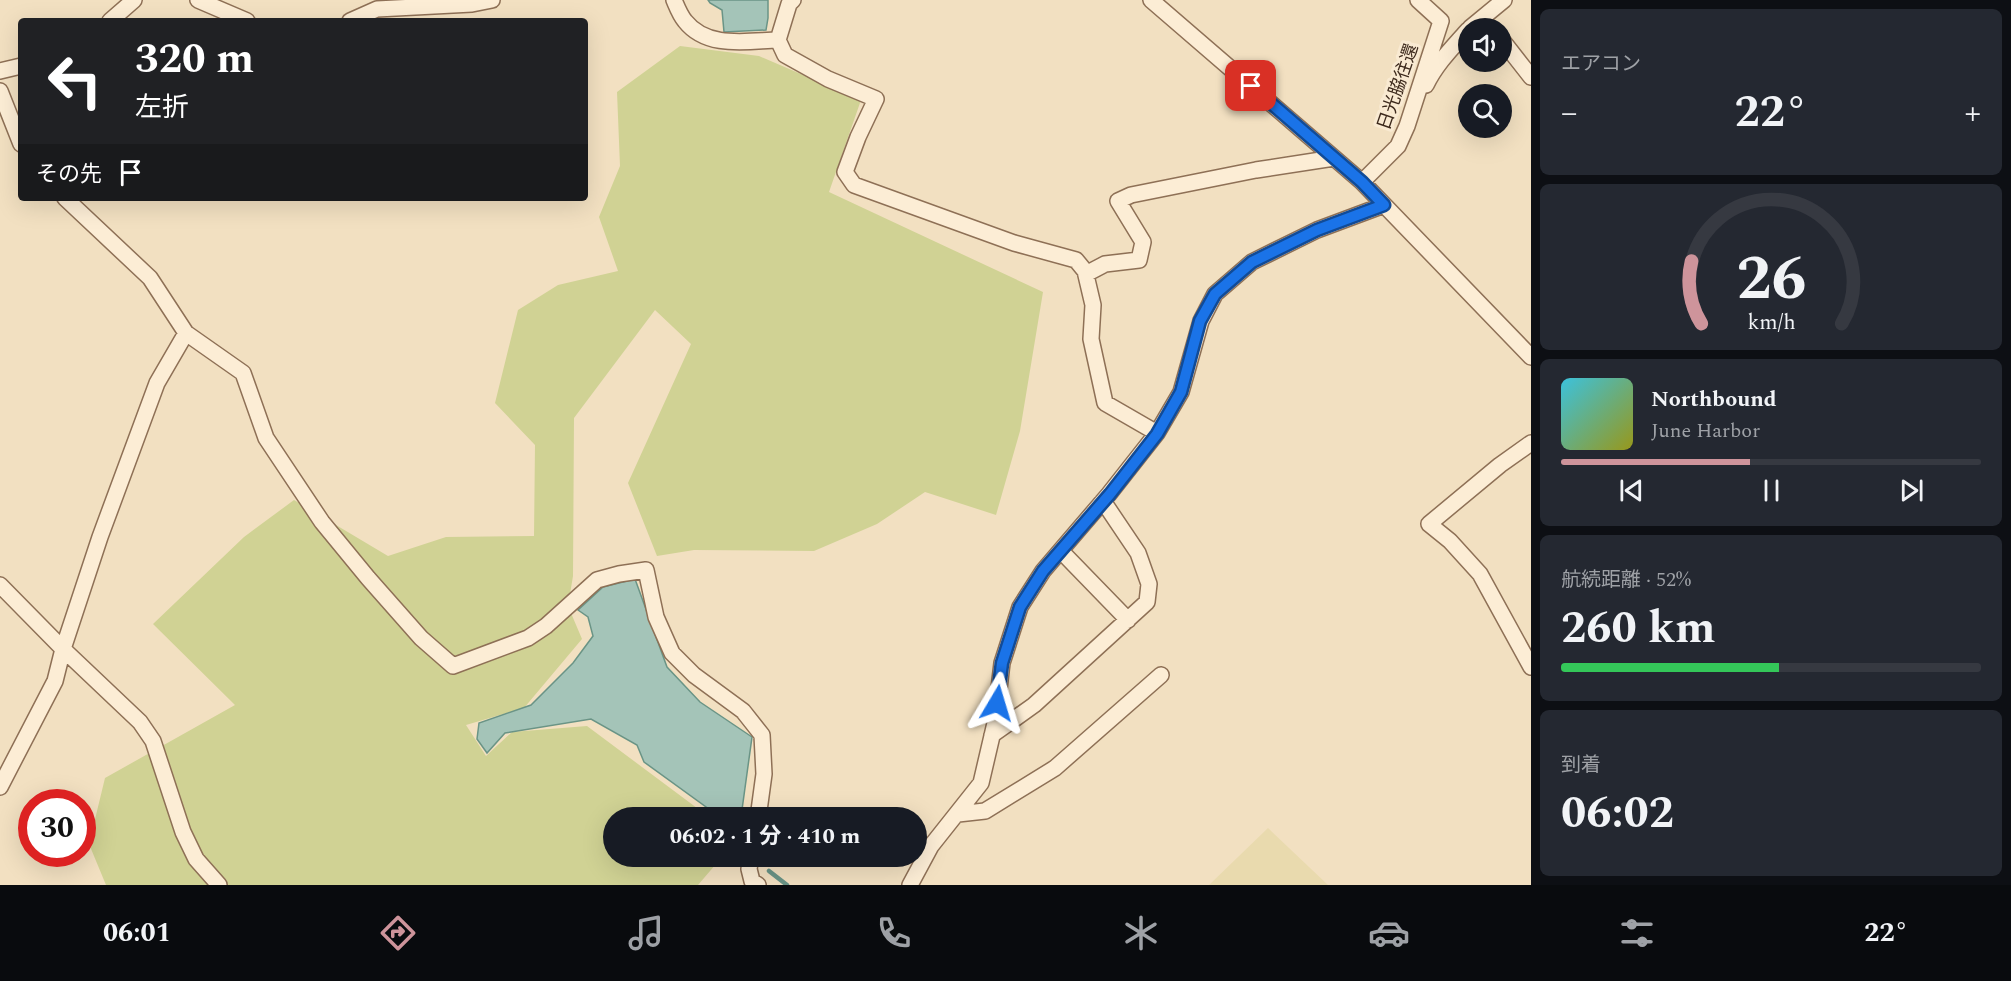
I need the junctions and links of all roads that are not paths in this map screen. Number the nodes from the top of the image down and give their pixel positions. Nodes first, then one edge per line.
1 (134, 0) edge
2 (198, 0) edge
3 (492, 0) edge
4 (674, 0) edge
5 (793, 0) edge
6 (1151, 0) edge
7 (1418, 0) edge
8 (1504, 0) edge
9 (113, 18) edge
10 (240, 18) edge
11 (357, 18) edge
12 (1491, 18) edge
13 (778, 40) junction
14 (1458, 42) edge
15 (1512, 52) edge
16 (1, 66) edge
17 (18, 66) edge
18 (1531, 76) edge
19 (0, 91) edge
20 (1407, 126) junction
21 (18, 136) edge
22 (1334, 158) junction
23 (1362, 182) junction
24 (68, 201) edge
25 (1384, 205) junction
26 (1086, 274) junction
27 (186, 333) junction
28 (1530, 354) edge
29 (1157, 434) junction
30 (1531, 443) edge
31 (1104, 501) junction
32 (1060, 551) junction
33 (0, 585) edge
34 (1128, 620) junction
35 (63, 649) junction
36 (1531, 667) edge
37 (1161, 675) dead end
38 (992, 735) junction
39 (0, 787) edge
40 (760, 807) edge
41 (958, 814) junction
42 (749, 867) edge
43 (219, 885) edge
44 (758, 885) edge
45 (910, 885) edge

1 - 9 street
2 - 10 street
3 - 11 street
4 - 13 street
5 - 13 street
6 - 22 street
7 - 20 street, 日光脇往還
8 - 12 street
13 - 26 street
14 - 20 street
15 - 18 street
16 - 17 street
19 - 21 street
20 - 23 street, 日光脇往還
22 - 23 street
22 - 26 street
23 - 25 street
24 - 27 street
25 - 28 street
25 - 29 street
26 - 29 street
27 - 35 street
27 - 40 street
29 - 31 street
30 - 36 street
31 - 32 street
31 - 34 street
32 - 34 street
32 - 38 street
33 - 35 street
34 - 38 street
35 - 39 street
35 - 43 street
37 - 41 street
38 - 41 street
41 - 45 street
42 - 44 street

